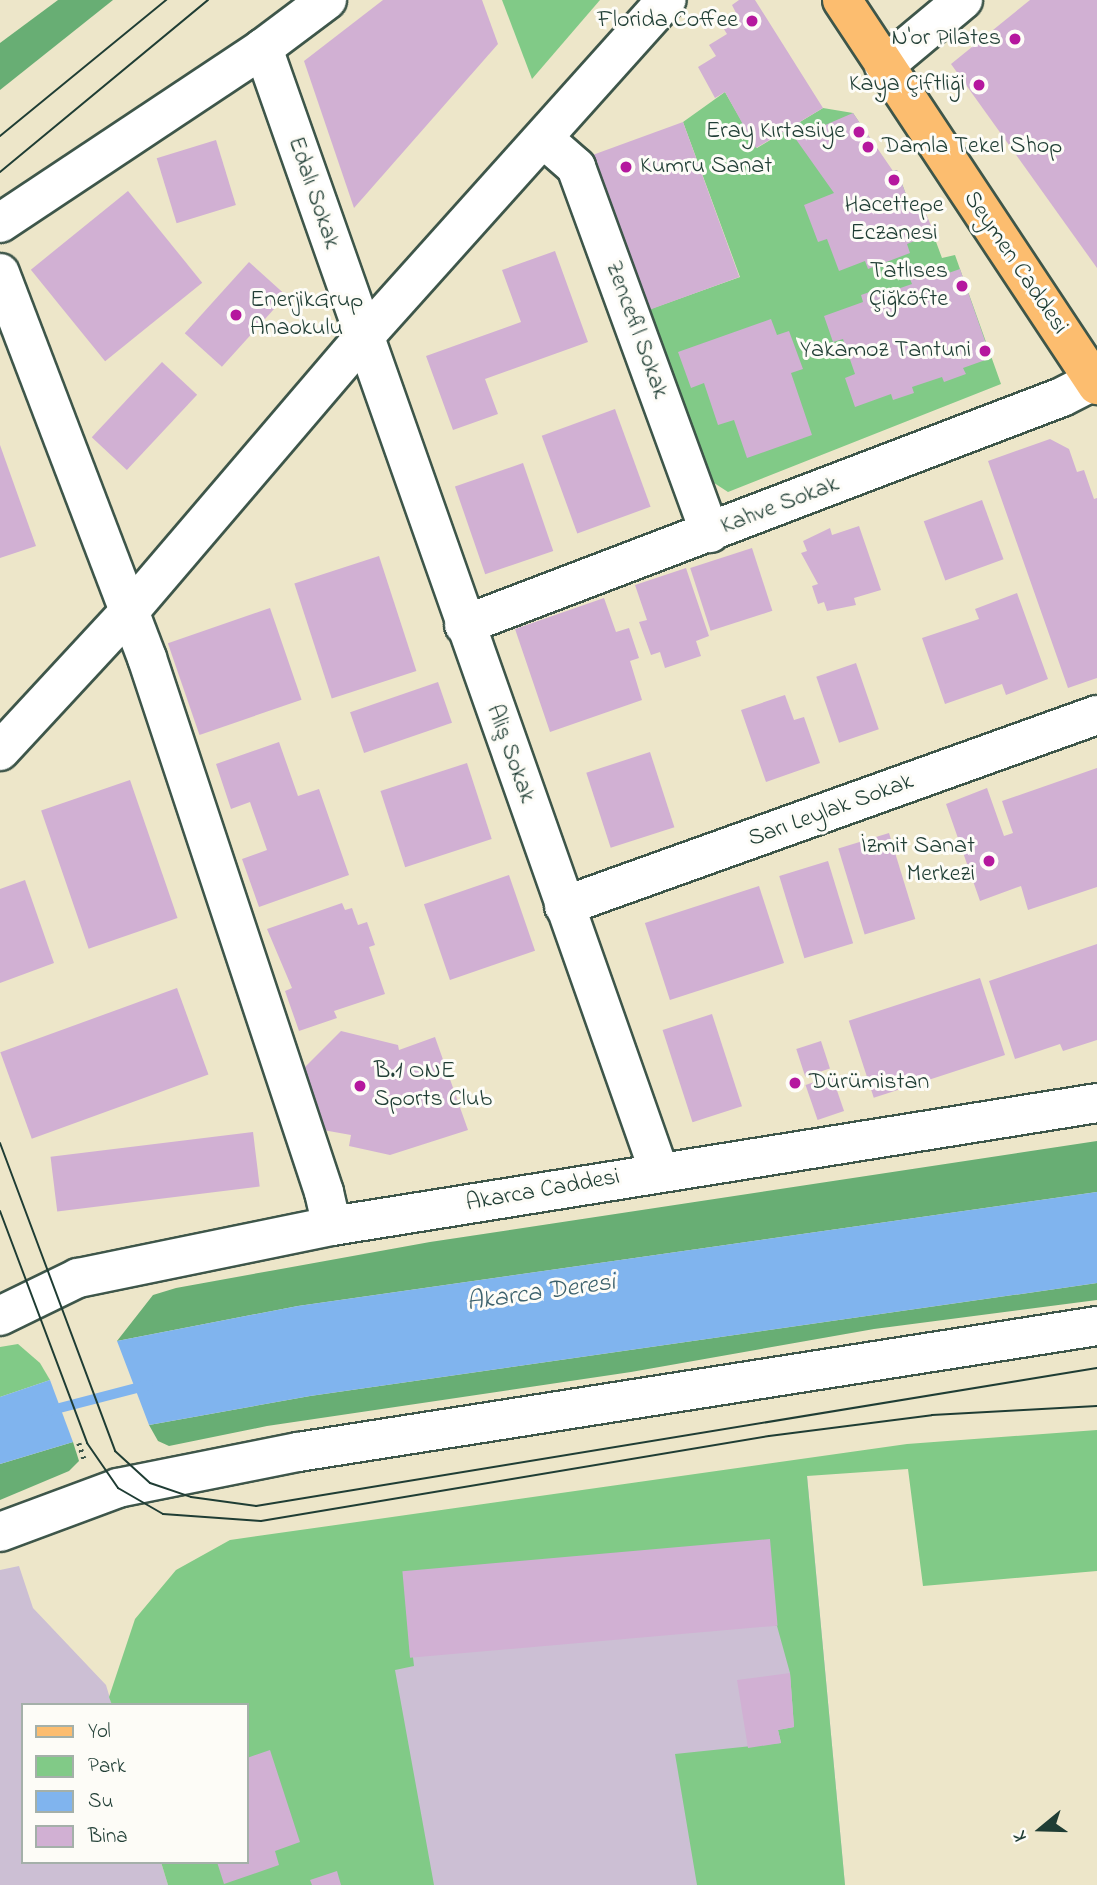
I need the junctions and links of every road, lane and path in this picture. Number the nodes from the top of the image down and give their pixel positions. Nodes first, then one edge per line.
1 (327, 0) edge
2 (666, 0) edge
3 (842, 0) edge
4 (963, 0) edge
5 (263, 48) junction
6 (884, 66) junction
7 (544, 139) junction
8 (0, 223) edge
9 (0, 273) edge
10 (364, 337) junction
11 (1096, 382) edge
12 (710, 533) junction
13 (128, 613) junction
14 (464, 625) junction
15 (1097, 715) edge
16 (0, 751) edge
17 (565, 906) junction
18 (1097, 1103) edge
19 (659, 1171) junction
20 (332, 1226) junction
21 (0, 1316) edge
22 (1097, 1326) edge
23 (0, 1532) edge

1 - 5 street
2 - 7 street
3 - 6 main road, Seymen Caddesi
4 - 6 street
5 - 8 street
5 - 10 street, Edalı Sokak
6 - 11 main road, Seymen Caddesi
7 - 10 street
7 - 12 street, Zencefil Sokak
9 - 13 street
10 - 13 street
10 - 14 street, Aliş Sokak
11 - 12 street, Kahve Sokak
12 - 14 street, Kahve Sokak
13 - 16 street
13 - 20 street
14 - 17 street, Aliş Sokak
15 - 17 street, Sarı Leylak Sokak
17 - 19 street, Aliş Sokak
18 - 19 street, Akarca Caddesi
19 - 20 street, Akarca Caddesi
20 - 21 street, Akarca Caddesi
22 - 23 street

